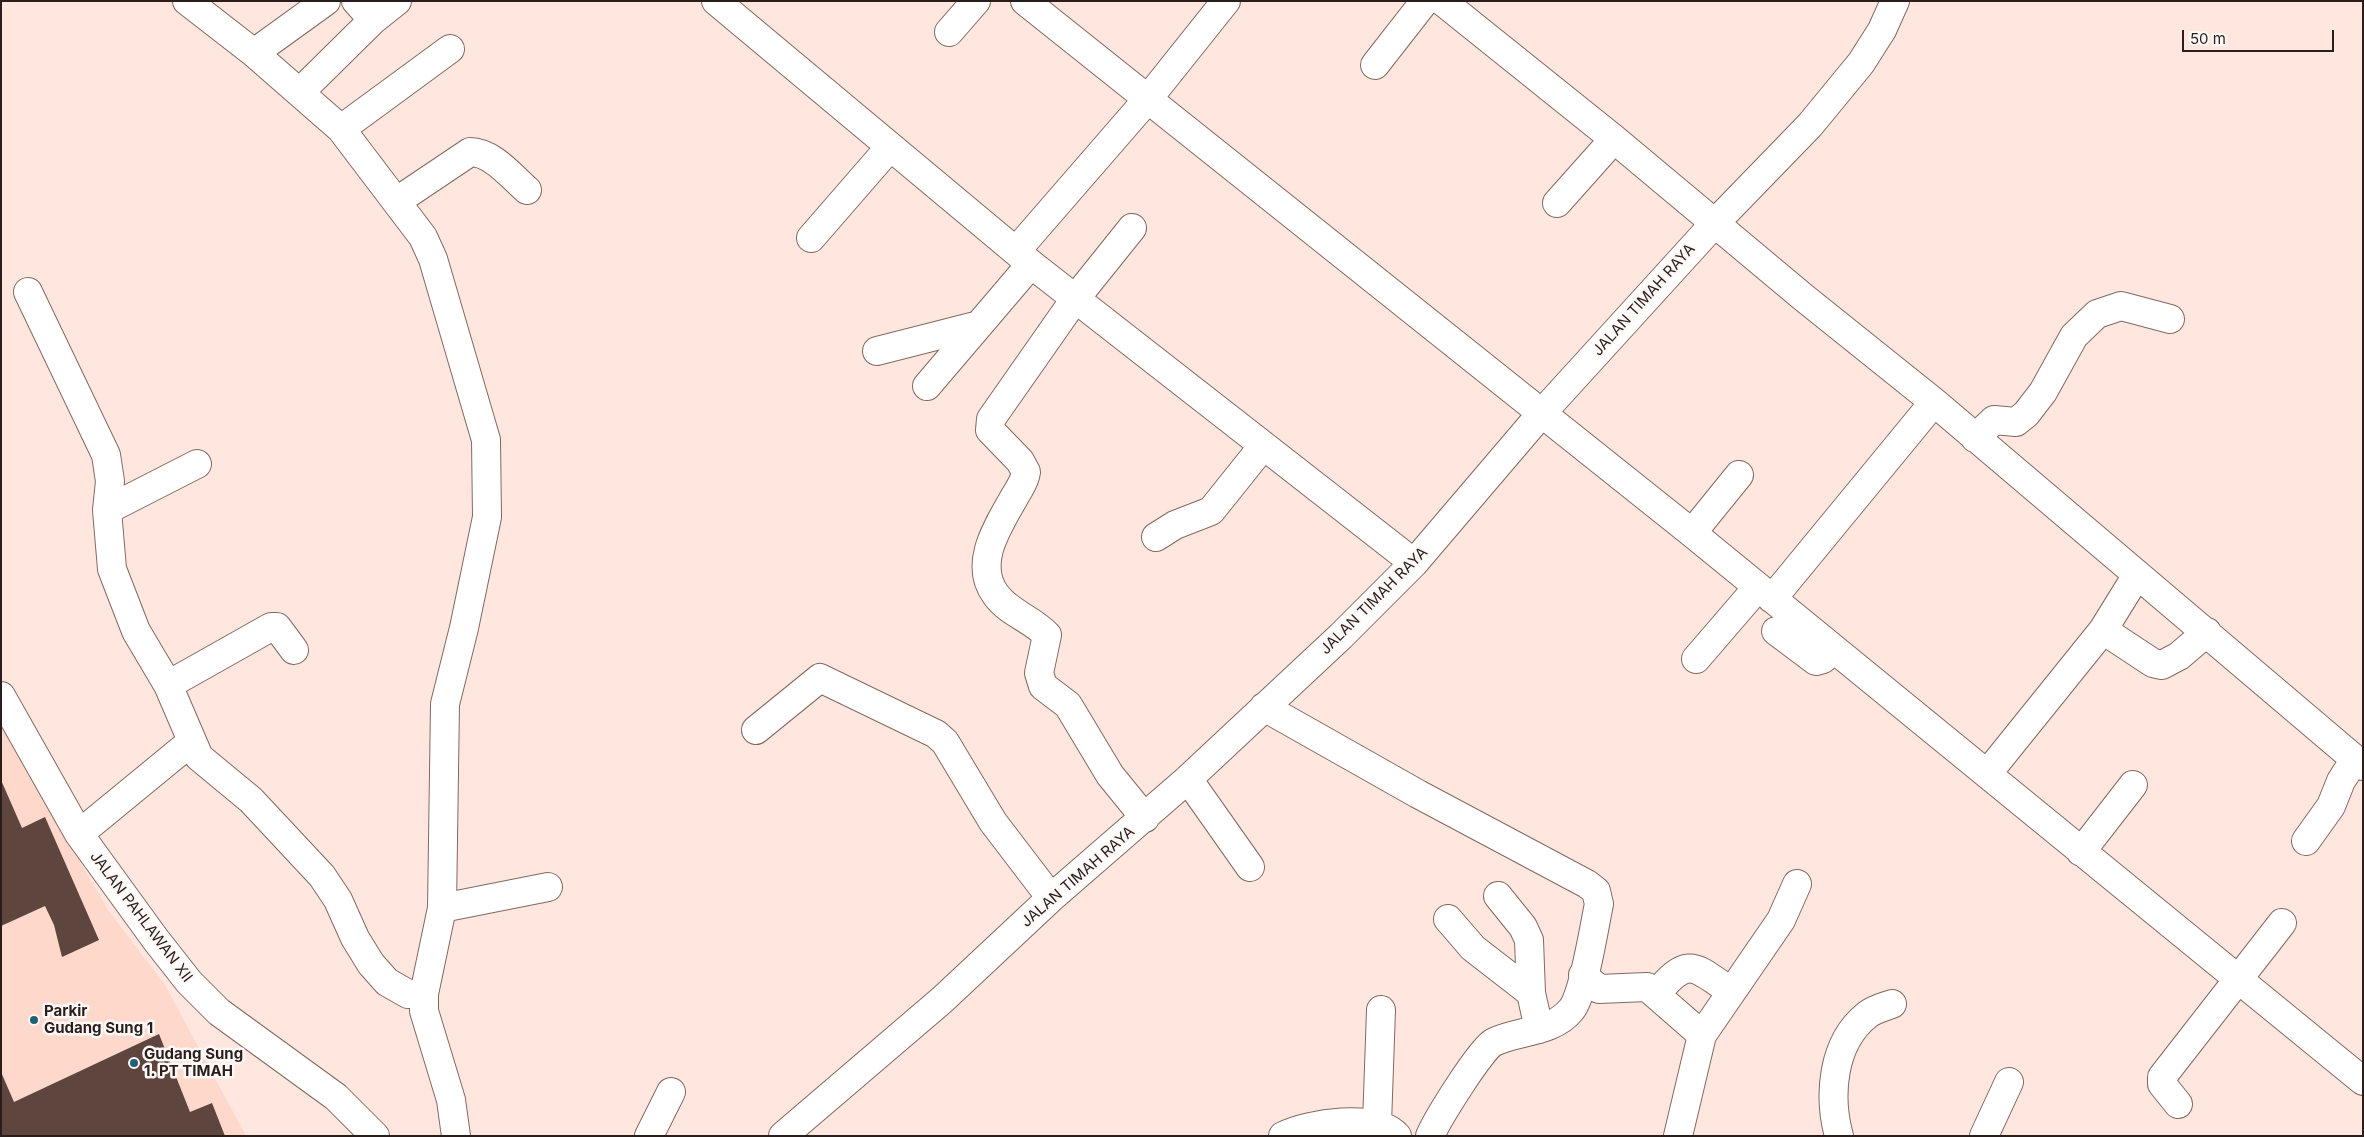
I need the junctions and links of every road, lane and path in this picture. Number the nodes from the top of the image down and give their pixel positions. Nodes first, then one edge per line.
1 (187, 1) edge
2 (326, 1) edge
3 (397, 1) edge
4 (716, 1) edge
5 (976, 1) edge
6 (1025, 1) edge
7 (1226, 1) edge
8 (1425, 1) edge
9 (1442, 1) edge
10 (1895, 1) edge
11 (364, 10) edge
12 (949, 32) dead end
13 (450, 49) dead end
14 (254, 53) junction
15 (1375, 65) dead end
16 (300, 92) junction
17 (1147, 100) junction
18 (341, 128) junction
19 (1614, 139) junction
20 (890, 147) junction
21 (527, 190) dead end
22 (397, 201) junction
23 (1557, 203) dead end
24 (1715, 223) junction
25 (1132, 228) dead end
26 (811, 238) dead end
27 (1024, 258) junction
28 (28, 292) dead end
29 (1075, 299) junction
30 (2170, 319) dead end
31 (979, 325) junction
32 (877, 351) dead end
33 (927, 386) dead end
34 (1934, 402) junction
35 (1540, 414) junction
36 (1975, 438) junction
37 (1263, 446) junction
38 (197, 464) dead end
39 (1739, 475) dead end
40 (107, 510) junction
41 (1692, 533) junction
42 (1156, 537) dead end
43 (1414, 563) junction
44 (2137, 575) junction
45 (1765, 593) junction
46 (2104, 630) junction
47 (1776, 631) dead end
48 (2206, 632) junction
49 (1834, 649) junction
50 (294, 650) dead end
51 (1696, 659) dead end
52 (168, 685) junction
53 (1, 696) edge
54 (1264, 707) junction
55 (756, 730) dead end
56 (191, 742) junction
57 (2359, 762) edge
58 (1987, 774) junction
59 (1188, 779) junction
60 (2133, 785) dead end
61 (1145, 818) junction
62 (79, 834) junction
63 (2306, 841) dead end
64 (2081, 852) junction
65 (1250, 867) dead end
66 (1797, 884) dead end
67 (548, 887) dead end
68 (1498, 896) dead end
69 (1051, 898) junction
70 (442, 908) junction
71 (1448, 918) dead end
72 (2282, 923) dead end
73 (1583, 975) junction
74 (2237, 979) junction
75 (1730, 991) junction
76 (1531, 993) junction
77 (424, 994) junction
78 (1656, 994) junction
79 (1892, 1004) dead end
80 (1380, 1010) dead end
81 (1539, 1029) junction
82 (1702, 1035) junction
83 (2363, 1081) edge
84 (2009, 1082) dead end
85 (671, 1092) dead end
86 (2178, 1104) dead end
87 (1387, 1130) edge
88 (375, 1136) edge
89 (456, 1136) edge
90 (649, 1136) edge
91 (783, 1136) edge
92 (1283, 1136) edge
93 (1430, 1136) edge
94 (1678, 1136) edge
95 (1839, 1136) edge
96 (1984, 1136) edge

1 - 14 street
2 - 14 street
3 - 11 street
4 - 20 street
5 - 12 street
6 - 17 street
7 - 17 street
8 - 15 street
9 - 19 street
10 - 24 street, JALAN TIMAH RAYA
11 - 16 street
13 - 18 street
14 - 16 street
16 - 18 street
17 - 27 street
17 - 35 street
18 - 22 street
19 - 23 street
19 - 24 street
20 - 26 street
20 - 27 street
21 - 22 street
22 - 70 street
24 - 34 street
24 - 35 street, JALAN TIMAH RAYA
25 - 29 street
27 - 29 street
27 - 31 street
28 - 40 street
29 - 37 street
29 - 61 street
30 - 36 street
31 - 32 street
31 - 33 street
34 - 36 street
34 - 45 street
35 - 41 street
35 - 43 street, JALAN TIMAH RAYA
36 - 44 street
37 - 42 street
37 - 43 street
38 - 40 street
39 - 41 street
40 - 52 street
41 - 45 street
43 - 54 street, JALAN TIMAH RAYA
44 - 46 street
44 - 48 street
45 - 49 street
45 - 51 street
46 - 48 street
46 - 58 street
47 - 49 street
48 - 57 street
49 - 58 street
50 - 52 street
52 - 56 street
53 - 62 street, JALAN PAHLAWAN XII
54 - 59 street, JALAN TIMAH RAYA
54 - 73 street
55 - 69 street
56 - 62 street
56 - 77 street
57 - 63 street
58 - 64 street
59 - 61 street, JALAN TIMAH RAYA
59 - 65 street
60 - 64 street
61 - 69 street, JALAN TIMAH RAYA
62 - 88 street, JALAN PAHLAWAN XII
64 - 74 street
66 - 75 street
67 - 70 street
68 - 76 street
69 - 91 street, JALAN TIMAH RAYA
70 - 77 street
71 - 76 street
72 - 74 street
73 - 78 street
73 - 81 street
74 - 83 street
74 - 86 street
75 - 78 street
75 - 82 street
76 - 81 street
77 - 89 street
78 - 82 street
79 - 95 street
80 - 87 street
81 - 93 street
82 - 94 street
84 - 96 street
85 - 90 street
87 - 92 street

